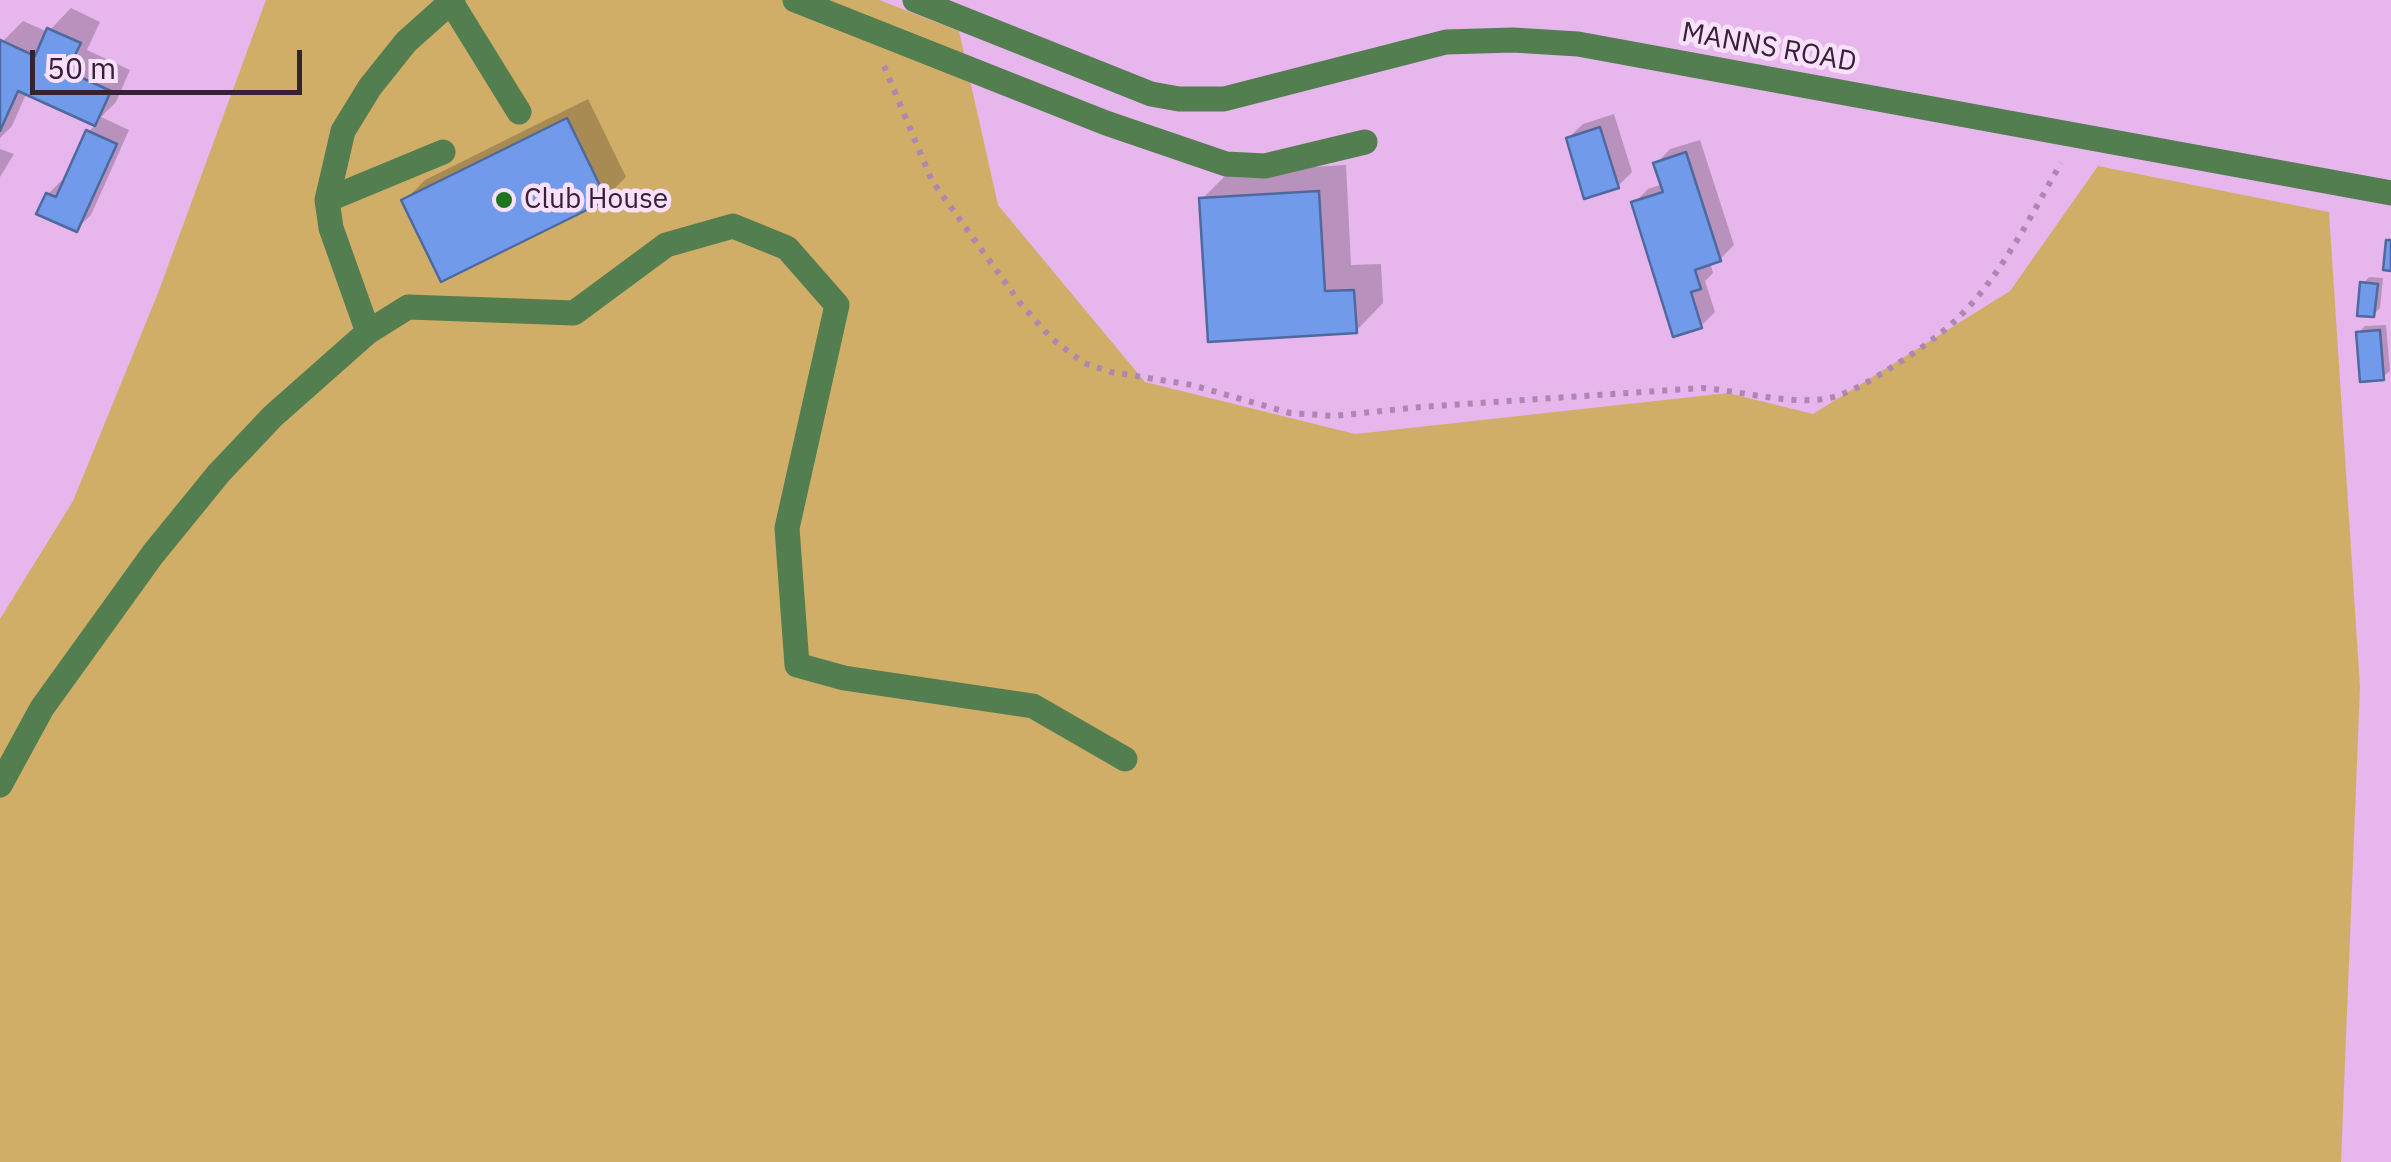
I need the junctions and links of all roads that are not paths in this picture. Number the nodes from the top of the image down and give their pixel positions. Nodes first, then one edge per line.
1 (795, 0) edge
2 (915, 0) edge
3 (452, 1) edge
4 (519, 112) dead end
5 (1365, 142) dead end
6 (443, 152) dead end
7 (2391, 193) edge
8 (327, 200) junction
9 (368, 332) junction
10 (1125, 759) dead end
11 (0, 784) edge

1 - 5 street
2 - 7 street, MANNS ROAD
3 - 4 street
3 - 8 street
6 - 8 street
8 - 9 street
9 - 10 street
9 - 11 street

